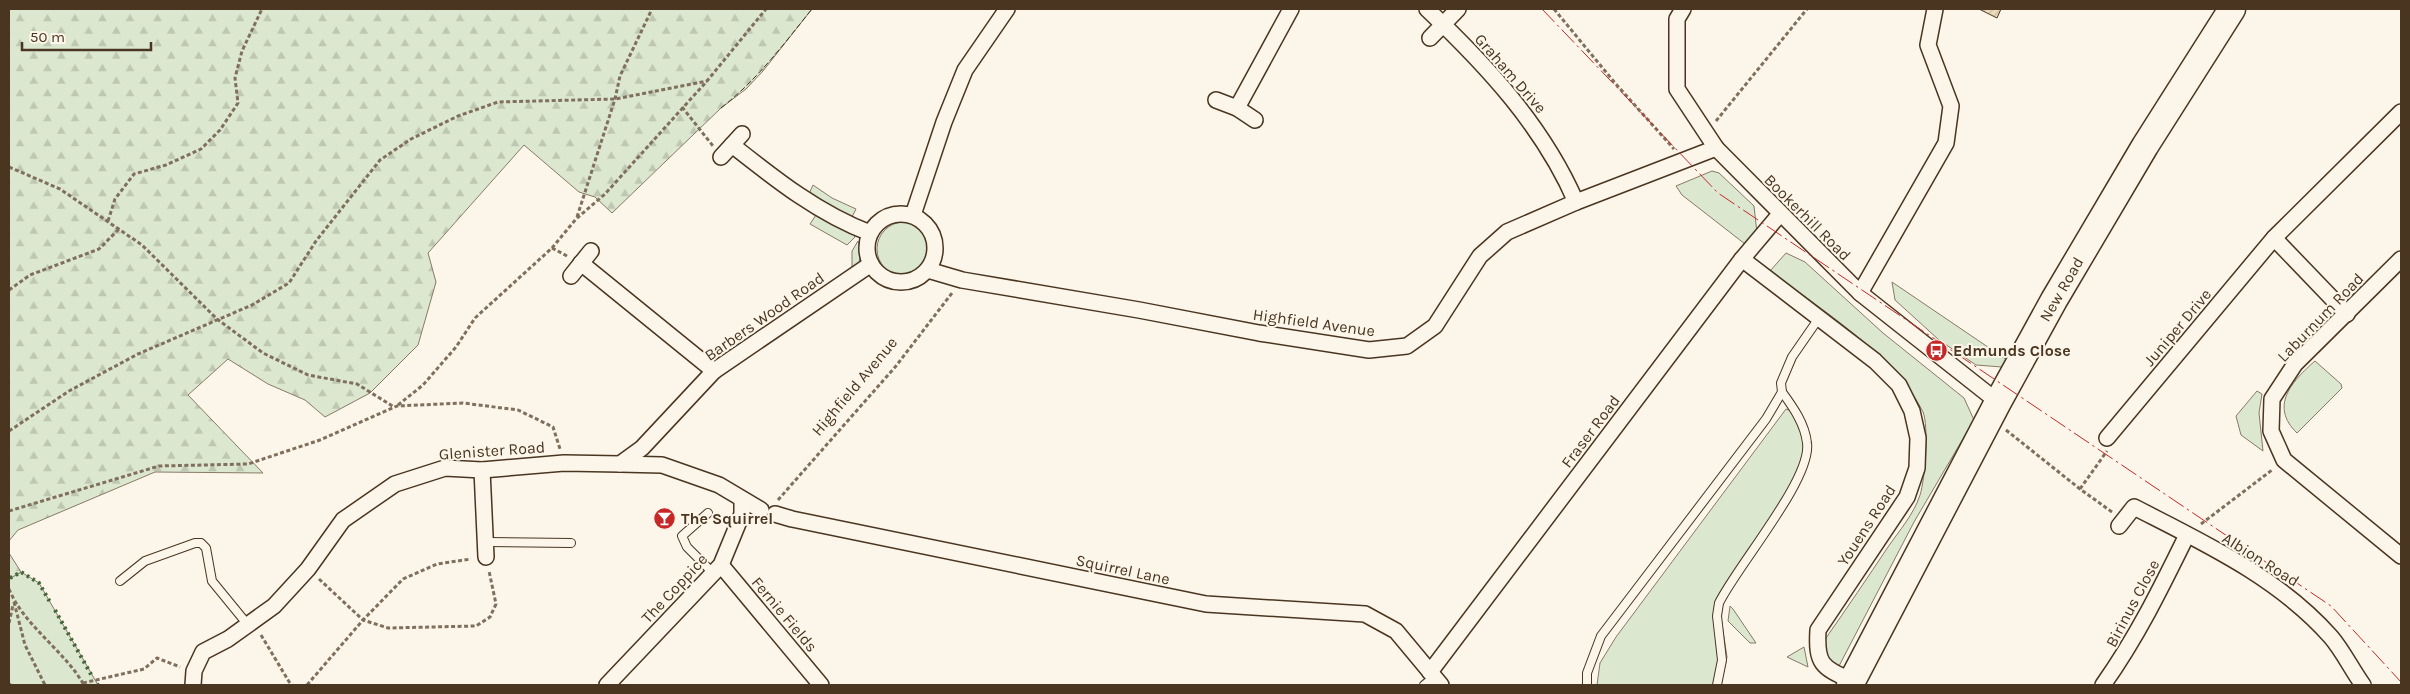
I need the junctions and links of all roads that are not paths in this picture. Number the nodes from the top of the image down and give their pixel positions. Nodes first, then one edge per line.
1 (1007, 9) edge
2 (1291, 9) edge
3 (1427, 9) edge
4 (1458, 9) edge
5 (1683, 9) edge
6 (1936, 9) edge
7 (2232, 9) edge
8 (1443, 23) junction
9 (1430, 38) dead end
10 (1216, 100) dead end
11 (1237, 108) junction
12 (2401, 112) edge
13 (1255, 120) dead end
14 (742, 134) dead end
15 (732, 146) junction
16 (1716, 148) junction
17 (721, 157) road end
18 (1576, 202) junction
19 (1780, 214) junction
20 (913, 216) junction
21 (870, 233) junction
22 (2274, 238) junction
23 (591, 250) dead end
24 (1742, 259) junction
25 (2401, 259) edge
26 (581, 262) junction
27 (871, 264) junction
28 (928, 270) junction
29 (571, 276) dead end
30 (1860, 293) junction
31 (2347, 314) junction
32 (1819, 318) junction
33 (714, 370) junction
34 (1782, 392) junction
35 (1994, 410) junction
36 (2107, 438) road end
37 (620, 464) junction
38 (482, 470) junction
39 (742, 500) junction
40 (708, 513) dead end
41 (2119, 526) dead end
42 (2186, 534) junction
43 (571, 543) dead end
44 (486, 550) joint
45 (2401, 556) edge
46 (717, 569) junction
47 (120, 581) dead end
48 (251, 622) junction
49 (193, 678) edge
50 (1432, 680) edge
51 (1851, 683) edge
52 (607, 685) edge
53 (821, 685) edge
54 (1587, 685) edge
55 (1717, 685) edge
56 (2103, 685) edge
57 (2363, 685) edge

1 - 20 street
2 - 11 street
3 - 8 street, Graham Drive
4 - 8 street
5 - 16 street, Bookerhill Road
6 - 30 street
7 - 35 highway, New Road
8 - 9 street
8 - 18 street, Graham Drive
10 - 11 street
11 - 13 street
12 - 22 street, Juniper Drive
14 - 15 street
15 - 17 street
15 - 21 street
16 - 18 street, Highfield Avenue
16 - 19 street, Bookerhill Road
18 - 28 street, Highfield Avenue
19 - 24 street, Fraser Road
19 - 30 street, Bookerhill Road
20 - 21 street
20 - 28 street
21 - 27 street
22 - 31 street
22 - 36 street, Juniper Drive
23 - 26 street
24 - 32 street, Youens Road
24 - 50 street, Fraser Road
25 - 31 street, Laburnum Road
26 - 29 street
26 - 33 street
27 - 28 street
27 - 33 street, Barbers Wood Road
30 - 35 street, Bookerhill Road
31 - 45 street, Laburnum Road
32 - 34 lane
32 - 51 street, Youens Road
33 - 37 street, Barbers Wood Road
34 - 54 lane
34 - 55 lane
35 - 51 highway, New Road
37 - 38 street, Glenister Road
37 - 39 street, Squirrel Lane
38 - 44 street
38 - 48 street, Glenister Road
39 - 46 street, The Coppice
39 - 50 street, Squirrel Lane
40 - 46 lane
41 - 42 street, Albion Road
42 - 56 street, Birinus Close
42 - 57 street, Albion Road
43 - 44 lane
46 - 52 street, The Coppice
46 - 53 street, Fernie Fields
47 - 48 lane
48 - 49 street, Glenister Road

